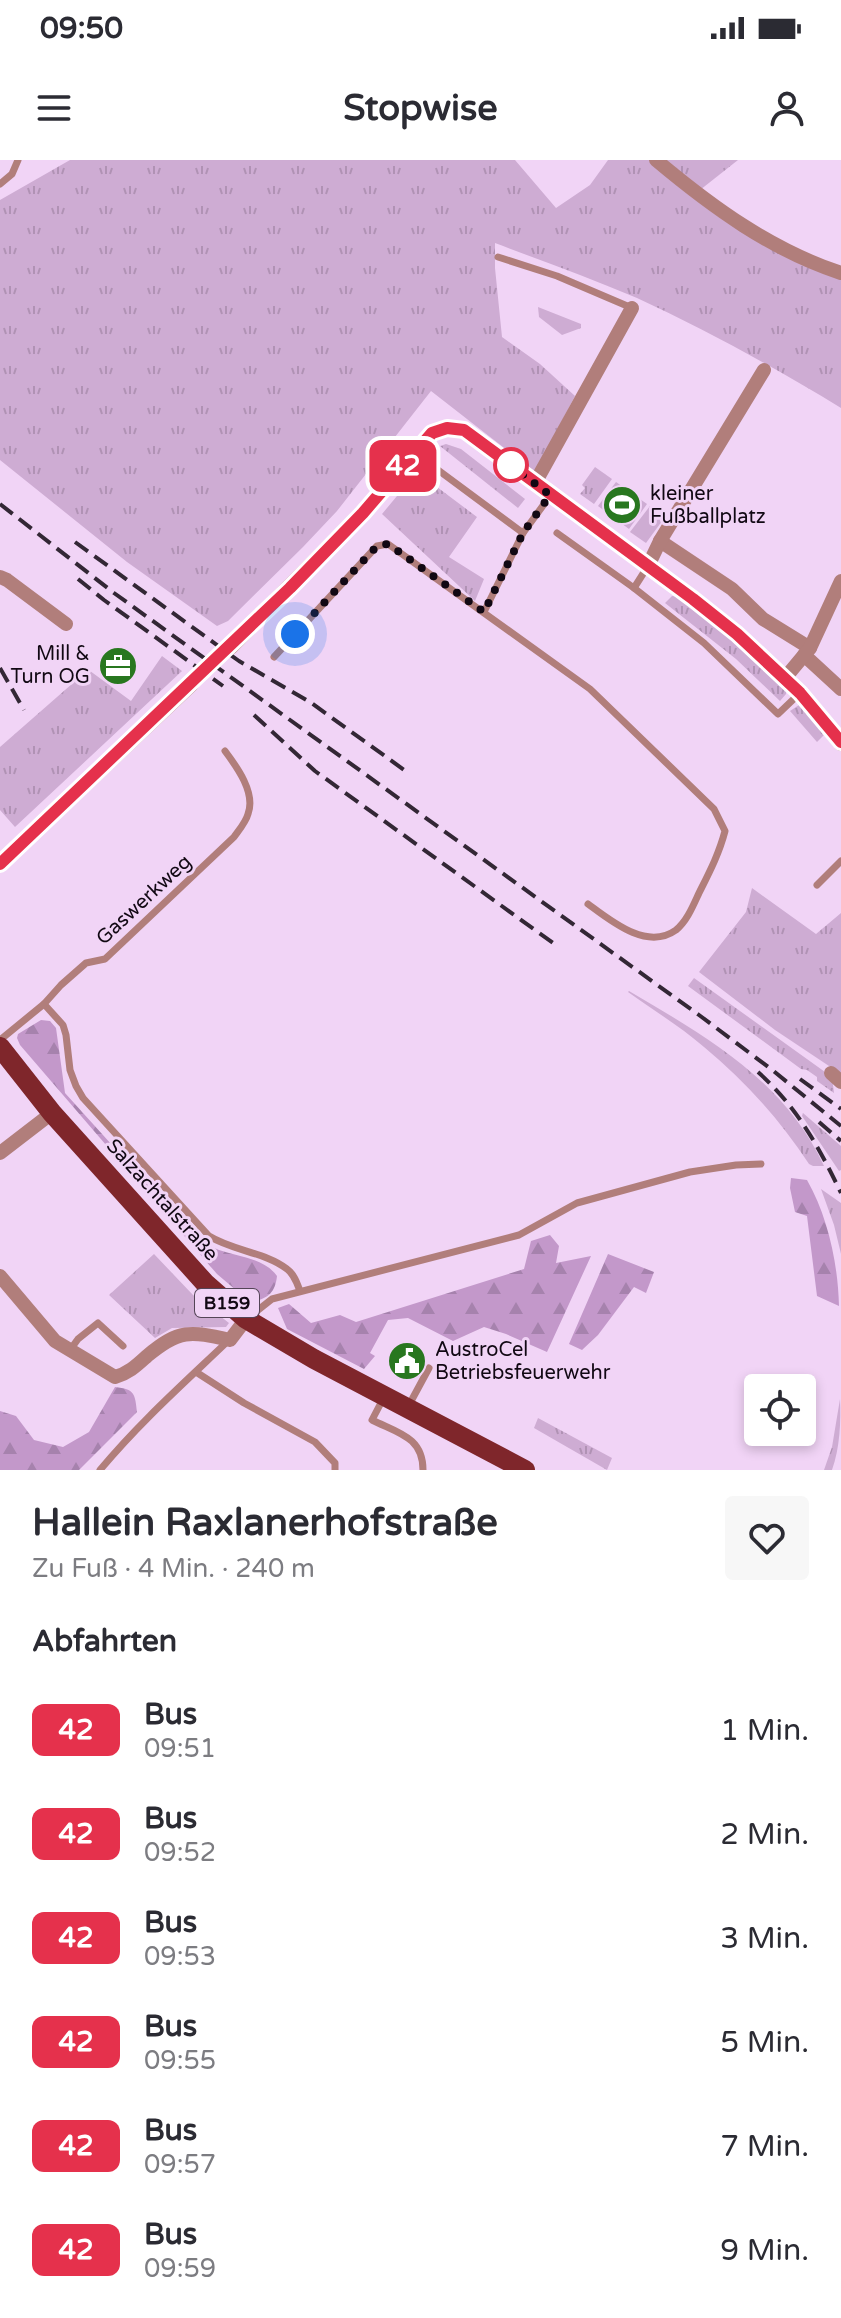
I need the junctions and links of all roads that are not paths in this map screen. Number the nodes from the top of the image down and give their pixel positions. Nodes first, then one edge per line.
1 (18, 160) edge
2 (656, 160) edge
3 (0, 184) edge
4 (498, 257) dead end
5 (841, 273) edge
6 (632, 308) joint
7 (764, 370) dead end
8 (438, 470) dead end
9 (535, 483) junction
10 (550, 495) junction
11 (523, 533) junction
12 (557, 533) dead end
13 (660, 541) junction
14 (648, 566) junction
15 (0, 577) edge
16 (841, 581) edge
17 (634, 588) junction
18 (484, 612) junction
19 (66, 624) dead end
20 (230, 647) tunnel mouth
21 (807, 652) junction
22 (274, 657) dead end
23 (785, 678) junction
24 (191, 684) tunnel mouth
25 (841, 689) edge
26 (800, 693) junction
27 (841, 743) edge
28 (225, 751) dead end
29 (841, 861) edge
30 (0, 864) edge
31 (817, 885) dead end
32 (588, 904) dead end
33 (44, 1004) junction
34 (0, 1040) edge
35 (0, 1047) edge
36 (52, 1113) junction
37 (0, 1153) edge
38 (761, 1164) dead end
39 (0, 1276) edge
40 (300, 1291) junction
41 (246, 1319) junction
42 (230, 1340) junction
43 (123, 1346) dead end
44 (70, 1350) junction
45 (429, 1368) dead end
46 (196, 1372) junction
47 (385, 1395) junction
48 (408, 1407) junction
49 (100, 1470) edge
50 (335, 1470) edge
51 (423, 1470) edge
52 (525, 1470) edge

1 - 3 lane
2 - 5 street
4 - 6 lane
6 - 9 street
7 - 13 street
8 - 11 lane
9 - 10 street
9 - 20 street
10 - 11 lane
10 - 14 street
11 - 18 lane
12 - 17 lane
13 - 14 street
13 - 21 street
14 - 17 lane
14 - 23 street
15 - 19 street
16 - 21 street
17 - 26 lane
18 - 22 lane
18 - 32 lane
21 - 23 street
21 - 25 street
23 - 26 street
24 - 30 street
26 - 27 street
28 - 33 lane, Gaswerkweg
29 - 31 lane
33 - 34 lane, Gaswerkweg
33 - 40 lane
35 - 36 main road, Salzachtalstraße / B159
36 - 37 street
36 - 41 main road, Salzachtalstraße / B159
38 - 40 lane
39 - 44 street
40 - 41 lane
41 - 42 street
41 - 47 main road, Salzachtalstraße / B159
42 - 44 street
42 - 46 lane
43 - 44 lane
45 - 48 lane
46 - 49 lane
46 - 50 lane
47 - 48 main road, Salzachtalstraße / B159
47 - 51 lane
48 - 52 main road, Salzachtalstraße / B159

